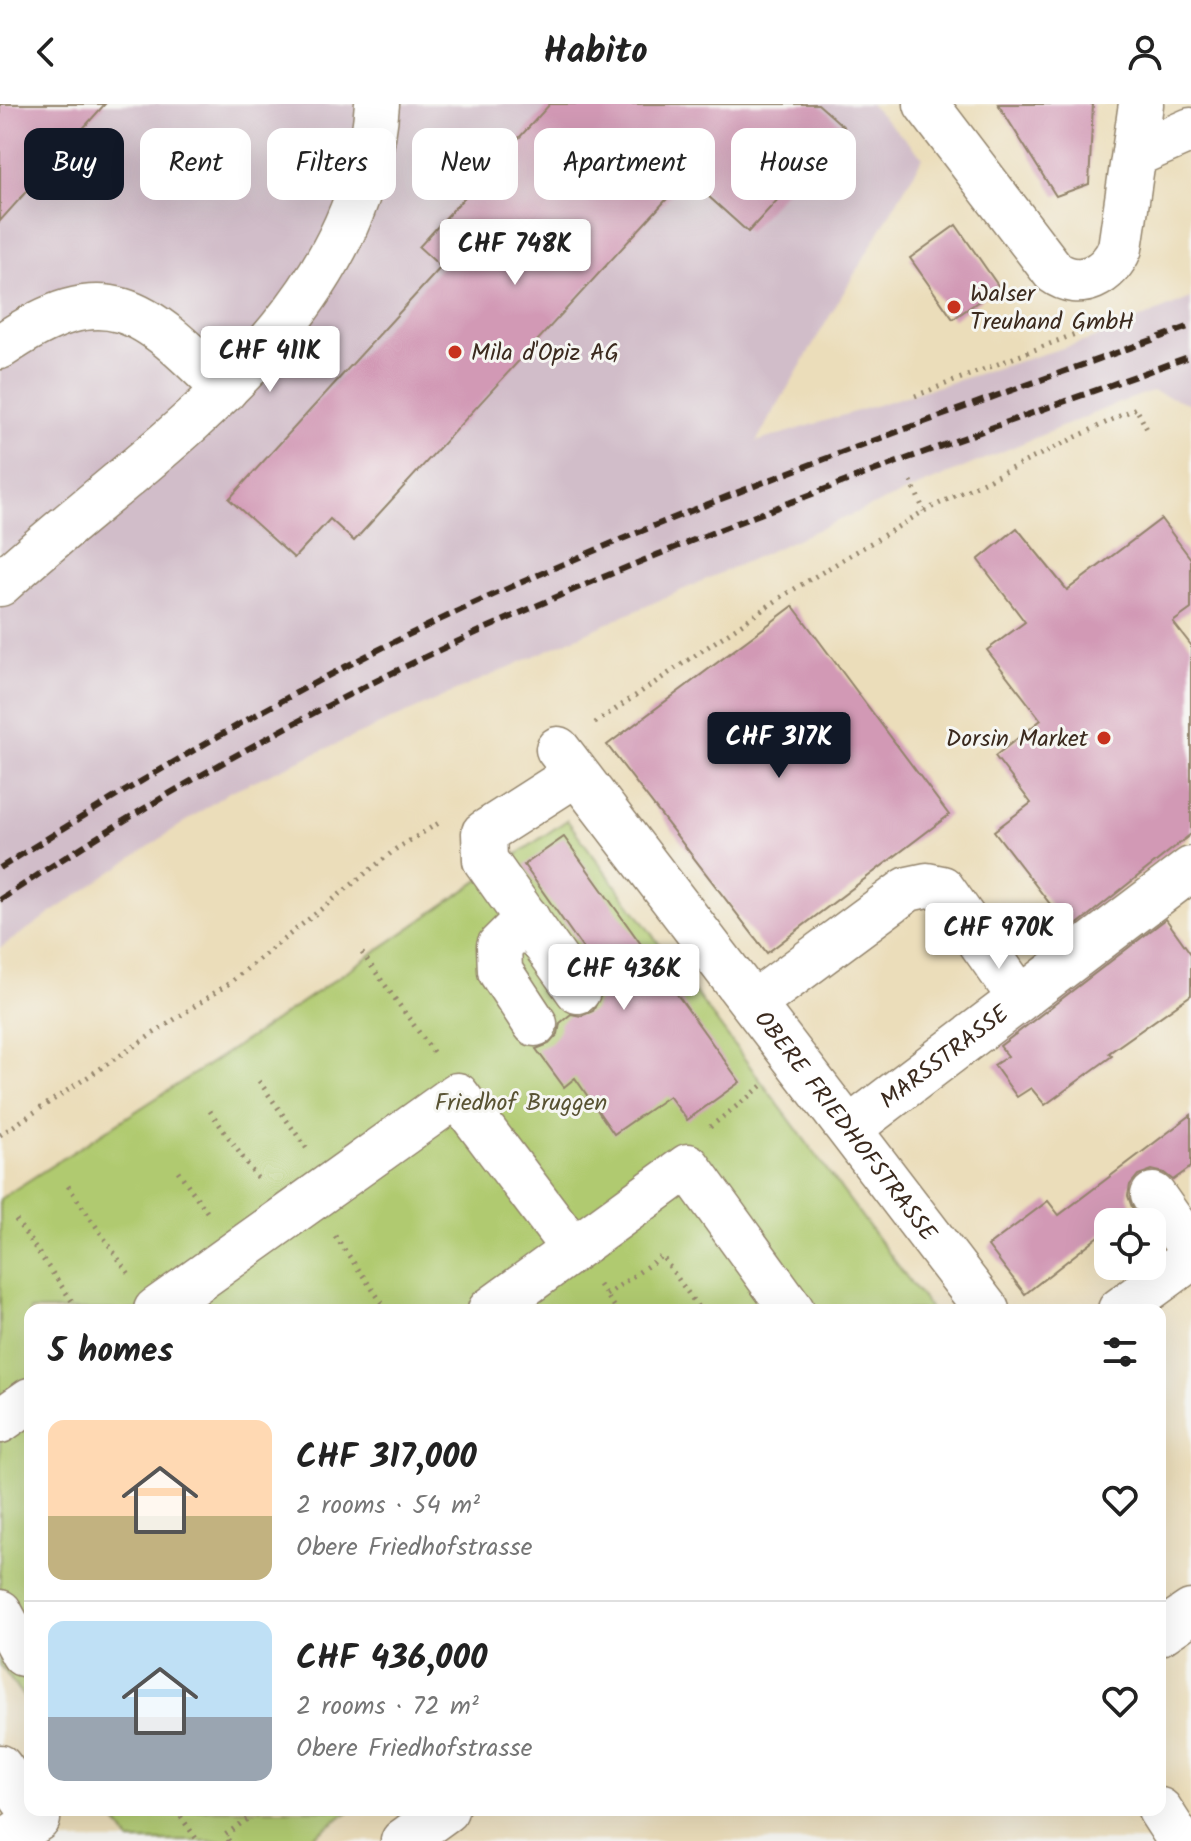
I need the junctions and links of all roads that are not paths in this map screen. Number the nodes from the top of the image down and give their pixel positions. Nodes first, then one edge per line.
1 (377, 104) edge
2 (926, 104) edge
3 (1141, 104) edge
4 (1191, 130) edge
5 (1134, 155) junction
6 (0, 347) edge
7 (225, 390) junction
8 (0, 584) edge
9 (1191, 869) edge
10 (527, 918) junction
11 (578, 991) dead end
12 (1020, 998) junction
13 (754, 1003) junction
14 (535, 1024) dead end
15 (850, 1128) junction
16 (1153, 1195) dead end
17 (573, 1249) junction
18 (1191, 1249) edge
19 (1191, 1258) edge
20 (146, 1298) edge
21 (498, 1304) edge
22 (788, 1304) edge
23 (982, 1304) edge
24 (1128, 1304) edge
25 (24, 1404) edge
26 (0, 1421) edge
27 (0, 1612) edge
28 (1191, 1612) edge
29 (1166, 1629) edge
30 (18, 1657) edge
31 (0, 1767) edge
32 (24, 1811) edge
33 (438, 1816) edge
34 (1164, 1816) edge
35 (403, 1841) edge
36 (1180, 1841) edge

1 - 7 street
2 - 5 street
3 - 5 street
4 - 5 street
6 - 7 street
7 - 8 street
9 - 12 street, MARSSTRASSE
10 - 11 street
10 - 13 street, OBERE FRIEDHOFSTRASSE
10 - 14 street
12 - 13 street
12 - 15 street, MARSSTRASSE
13 - 15 street, OBERE FRIEDHOFSTRASSE
15 - 23 street, OBERE FRIEDHOFSTRASSE
16 - 18 street
17 - 20 street
17 - 21 street
17 - 22 street
19 - 24 street
25 - 26 street
27 - 30 street
28 - 29 street
31 - 32 street
33 - 35 street
34 - 36 street

